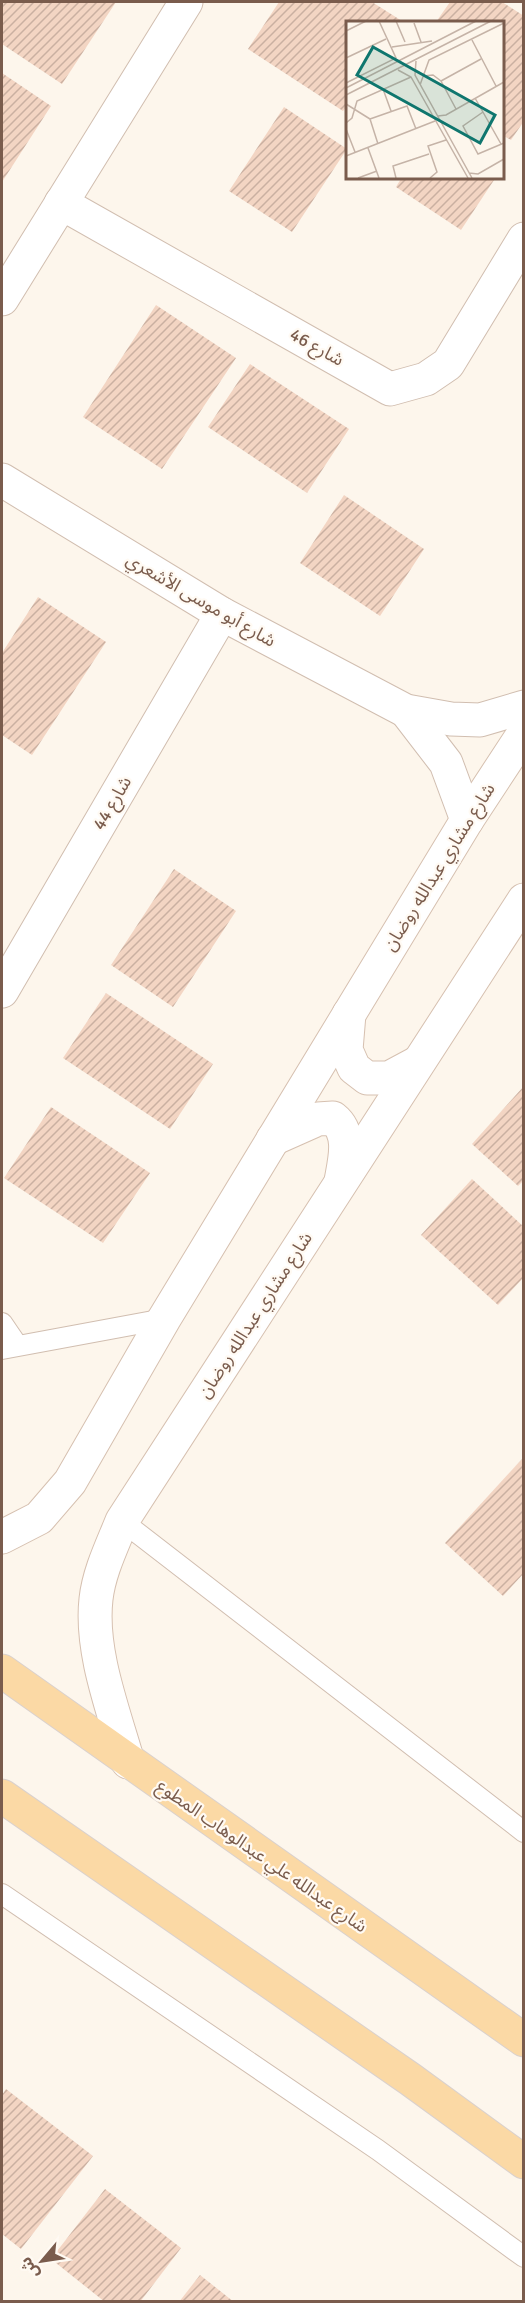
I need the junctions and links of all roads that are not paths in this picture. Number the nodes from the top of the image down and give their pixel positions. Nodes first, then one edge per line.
1 (186, 2) edge
2 (61, 203) junction
3 (524, 239) edge
4 (2, 299) edge
5 (2, 480) edge
6 (222, 614) junction
7 (524, 706) edge
8 (406, 711) junction
9 (524, 733) edge
10 (467, 820) junction
11 (524, 900) edge
12 (2, 991) edge
13 (349, 1014) junction
14 (417, 1063) junction
15 (273, 1139) junction
16 (341, 1182) junction
17 (164, 1319) junction
18 (2, 1323) edge
19 (9, 1347) edge
20 (122, 1521) junction
21 (2, 1537) edge
22 (2, 1671) edge
23 (128, 1762) junction
24 (2, 1796) edge
25 (524, 1832) edge
26 (2, 1894) edge
27 (524, 2040) edge
28 (524, 2162) edge
29 (524, 2257) edge

1 - 2 street
2 - 3 street, شارع 46
2 - 4 street
5 - 6 street, شارع أبو موسى الأشعري
6 - 8 street, شارع أبو موسى الأشعري
6 - 12 street, شارع 44
7 - 8 street, شارع أبو موسى الأشعري
8 - 10 street, شارع أبو موسى الأشعري
9 - 10 street, شارع مشاري عبدالله روضان
10 - 13 street, شارع مشاري عبدالله روضان
11 - 14 street, شارع مشاري عبدالله روضان
13 - 14 street
13 - 15 street, شارع مشاري عبدالله روضان
14 - 16 street, شارع مشاري عبدالله روضان
15 - 16 street
15 - 17 street, شارع مشاري عبدالله روضان
16 - 20 street, شارع مشاري عبدالله روضان
17 - 19 lane
17 - 21 street, شارع مشاري عبدالله روضان
18 - 19 lane
20 - 23 street, شارع مشاري عبدالله روضان
20 - 25 lane
22 - 23 main road, شارع عبدالله علي عبدالوهاب المطوع
23 - 27 main road, شارع عبدالله علي عبدالوهاب المطوع
24 - 28 main road
26 - 29 lane

